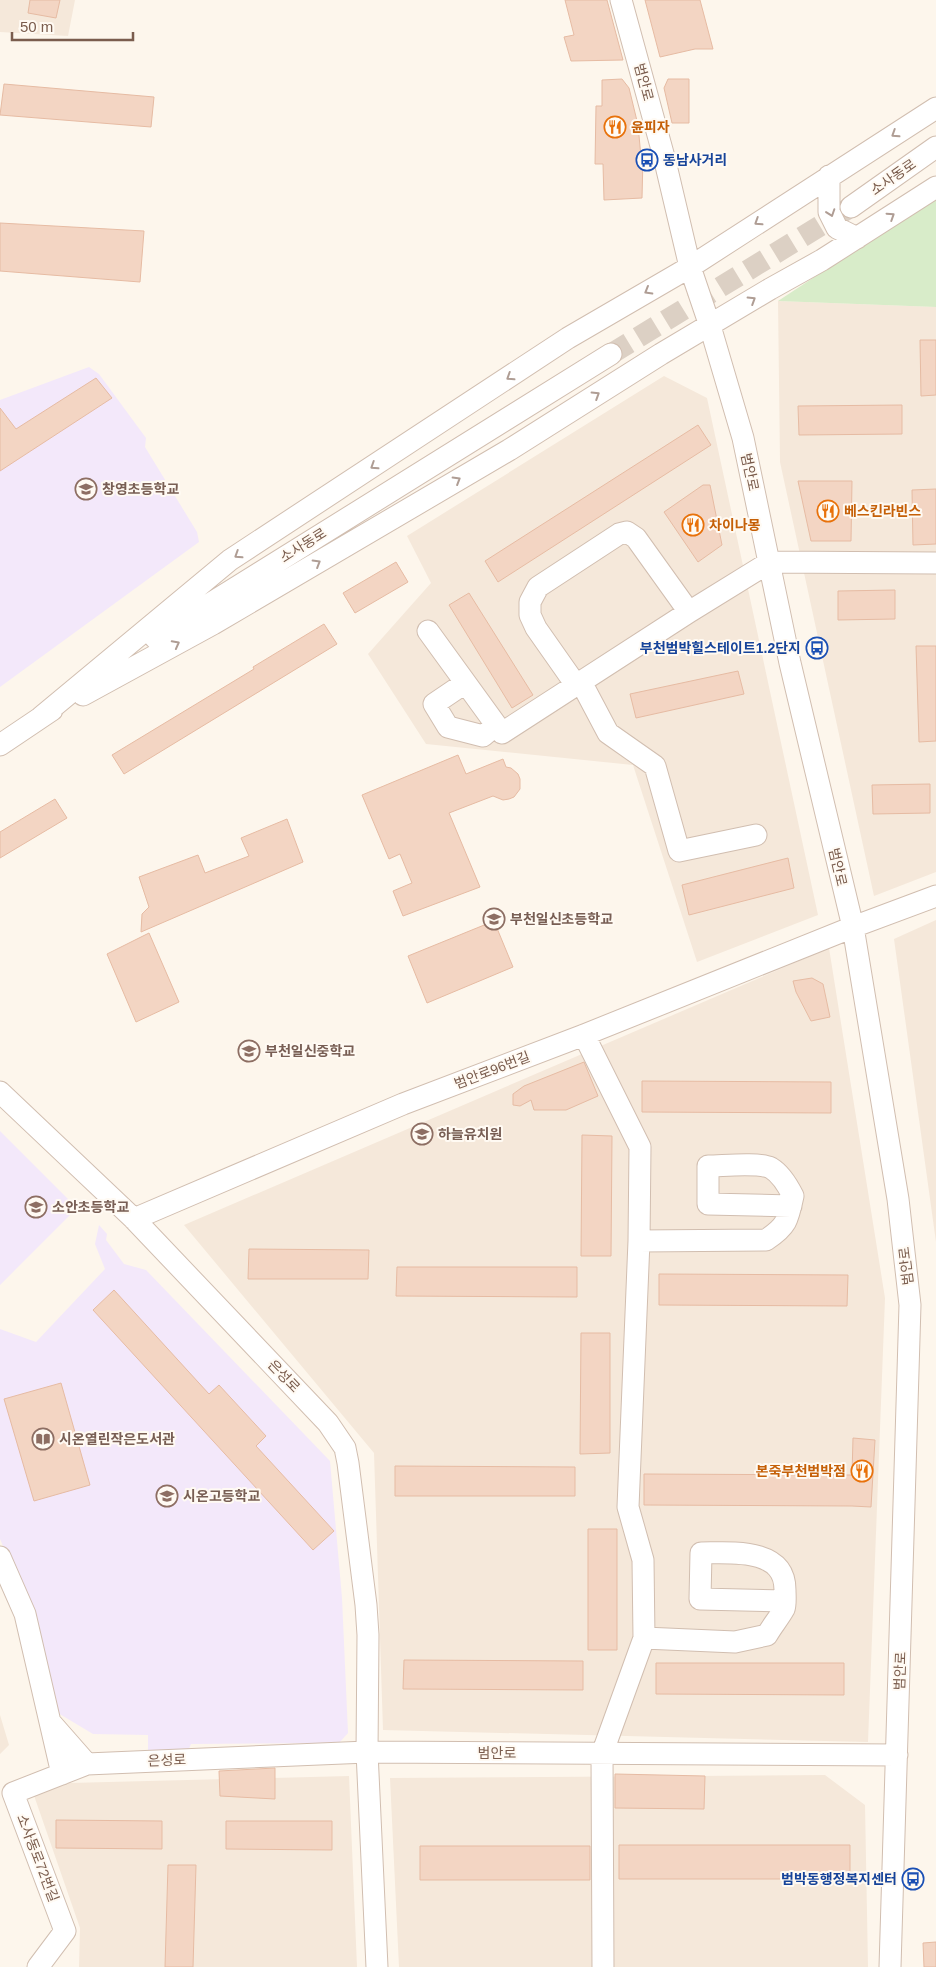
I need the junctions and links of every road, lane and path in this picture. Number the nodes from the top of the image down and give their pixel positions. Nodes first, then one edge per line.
1 (621, 0) edge
2 (936, 108) edge
3 (936, 147) edge
4 (830, 176) junction
5 (936, 187) edge
6 (851, 207) tunnel mouth
7 (857, 238) junction
8 (690, 266) junction
9 (710, 326) junction
10 (612, 354) tunnel mouth
11 (770, 562) junction
12 (936, 563) edge
13 (690, 612) junction
14 (428, 631) dead end
15 (465, 683) junction
16 (578, 684) junction
17 (41, 717) junction
18 (496, 725) junction
19 (0, 745) edge
20 (756, 835) dead end
21 (936, 896) edge
22 (852, 927) junction
23 (584, 1035) junction
24 (0, 1092) edge
25 (791, 1206) dead end
26 (134, 1219) junction
27 (639, 1242) junction
28 (0, 1557) edge
29 (785, 1601) dead end
30 (644, 1638) junction
31 (51, 1722) junction
32 (367, 1752) junction
33 (602, 1754) junction
34 (897, 1756) junction
35 (88, 1764) junction
36 (62, 1774) junction
37 (38, 1967) edge
38 (377, 1967) edge
39 (603, 1967) edge
40 (890, 1967) edge

1 - 8 street, 범안로
2 -> 4 street
3 - 6 street, 소사동로
4 -> 7 street
4 -> 8 street
7 -> 5 street
9 -> 7 street
8 - 9 street, 범안로
8 -> 17 street
9 - 11 street, 범안로
17 -> 9 street
10 - 17 street, 소사동로
11 - 12 street
11 - 13 street
11 - 22 street, 범안로
13 - 16 street
13 - 16 street
14 - 15 street
15 - 18 street
15 - 18 street
16 - 18 street
16 - 20 street
17 - 19 street, 소사동로
21 - 22 street, 범안로96번길
22 - 23 street, 범안로96번길
22 - 34 street, 범안로
23 - 26 street, 범안로96번길
23 - 27 street
24 - 26 street, 은성로
25 - 27 street
26 - 32 street, 은성로
27 - 30 street
28 - 31 street
29 - 30 street
30 - 33 street
31 - 35 street
31 - 36 street
32 - 33 street, 범안로
32 - 35 street, 은성로
32 - 38 street, 은성로
33 - 34 street, 범안로
33 - 39 street
34 - 40 street, 범안로
35 - 36 street, 소사동로72번길
36 - 37 street, 소사동로72번길

